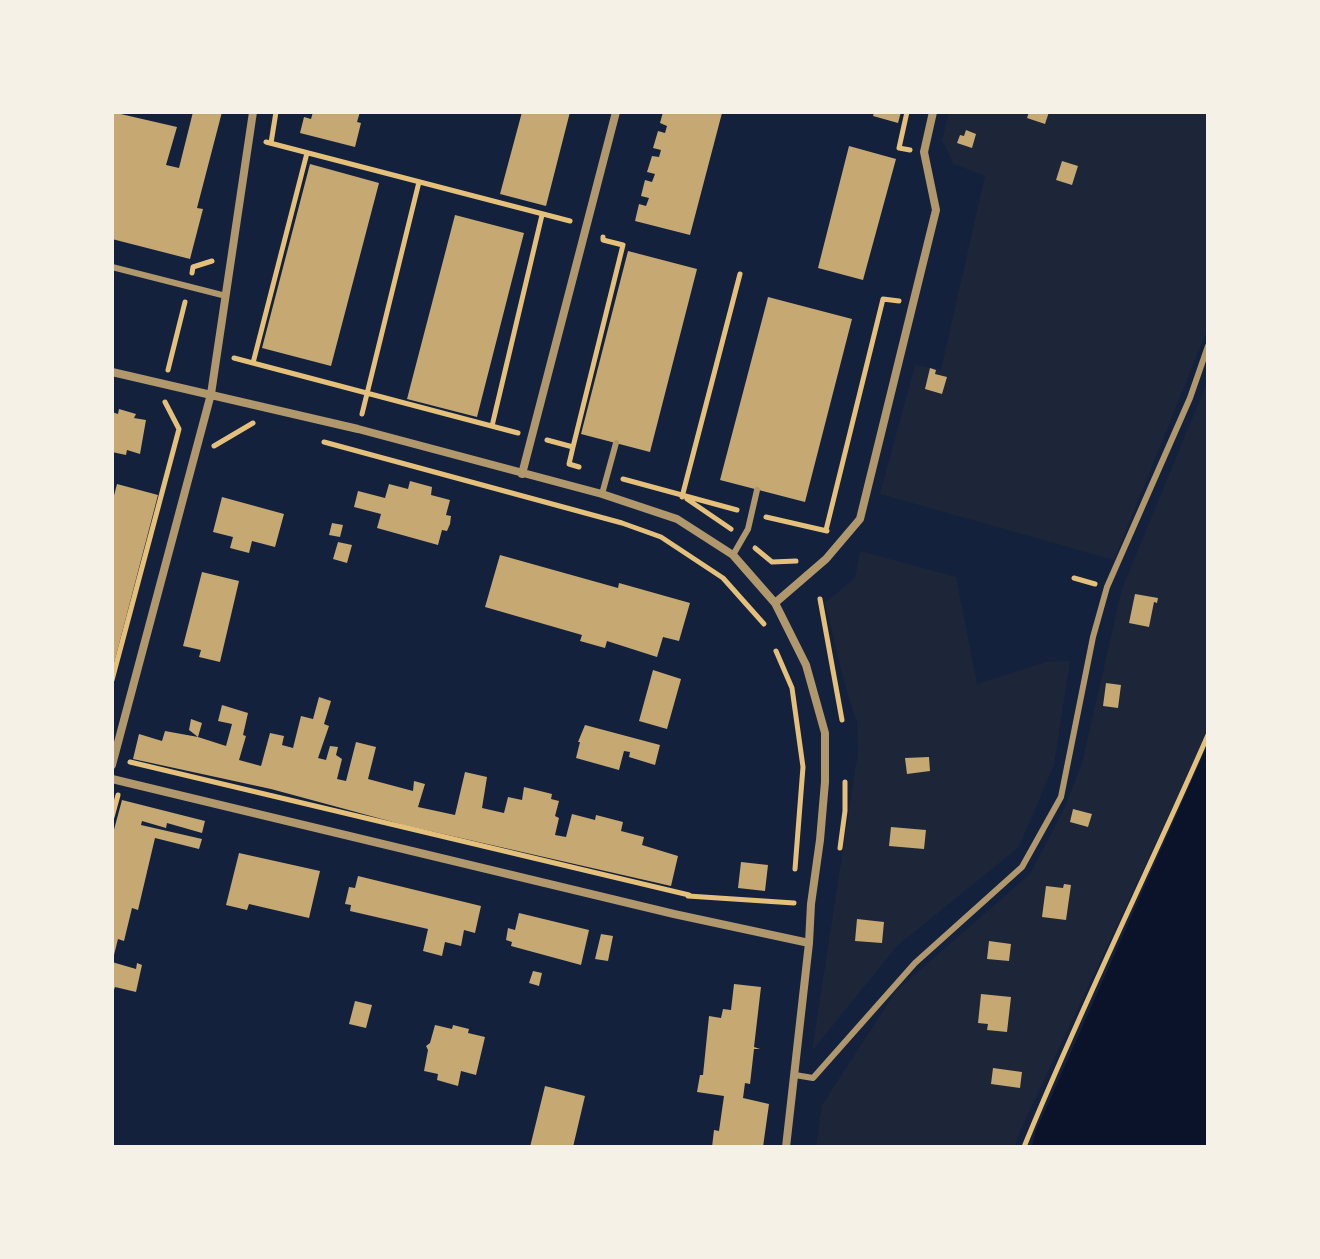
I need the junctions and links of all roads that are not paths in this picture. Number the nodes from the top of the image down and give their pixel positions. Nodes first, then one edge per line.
1 (253, 112) edge
2 (616, 112) edge
3 (933, 112) edge
4 (112, 267) edge
5 (226, 296) junction
6 (1208, 346) edge
7 (112, 372) edge
8 (211, 394) junction
9 (616, 443) dead end
10 (522, 474) junction
11 (757, 490) dead end
12 (602, 494) junction
13 (733, 555) junction
14 (775, 603) junction
15 (112, 765) edge
16 (112, 779) edge
17 (809, 943) junction
18 (795, 1075) junction
19 (786, 1147) edge

1 - 5 street
2 - 10 street
3 - 14 street
4 - 5 lane
5 - 8 street
6 - 18 lane
7 - 8 street
8 - 10 street
8 - 15 street
9 - 12 lane
10 - 12 street
11 - 13 lane
12 - 13 street
13 - 14 street
14 - 17 street
16 - 17 street
17 - 18 street
18 - 19 street

